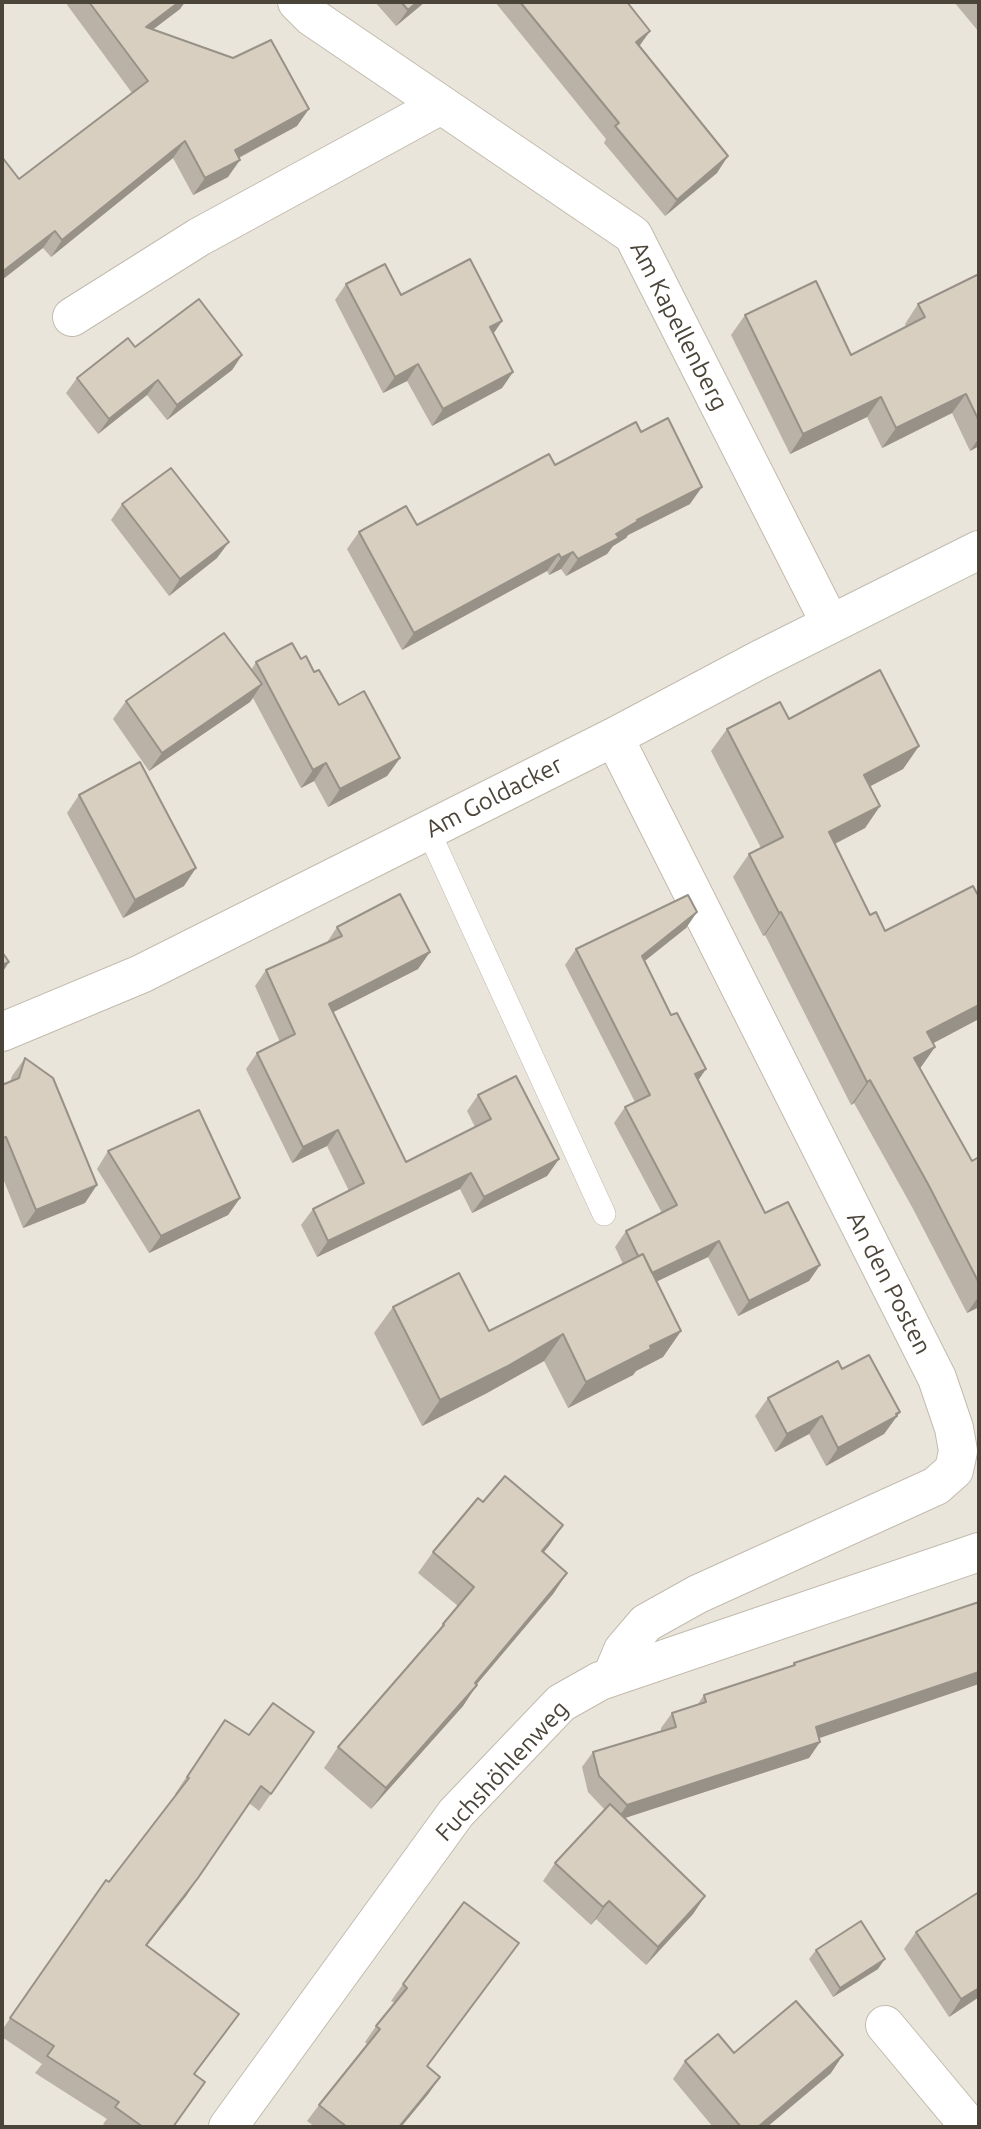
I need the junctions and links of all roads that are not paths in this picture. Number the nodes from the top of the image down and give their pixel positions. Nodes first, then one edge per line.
1 (297, 2) edge
2 (441, 105) junction
3 (72, 317) dead end
4 (979, 550) edge
5 (830, 623) junction
6 (614, 737) junction
7 (428, 830) junction
8 (2, 1032) edge
9 (604, 1214) dead end
10 (979, 1552) edge
11 (612, 1676) junction
12 (884, 2025) dead end
13 (968, 2107) edge
14 (228, 2127) edge

1 - 2 street, Am Kapellenberg
2 - 3 street
2 - 5 street, Am Kapellenberg
4 - 5 street, Am Goldacker
5 - 6 street, Am Goldacker
6 - 7 street, Am Goldacker
6 - 11 street, An den Posten
7 - 8 street, Am Goldacker
7 - 9 lane
10 - 11 street, Fuchshöhlenweg
11 - 14 street, Fuchshöhlenweg
12 - 13 street

